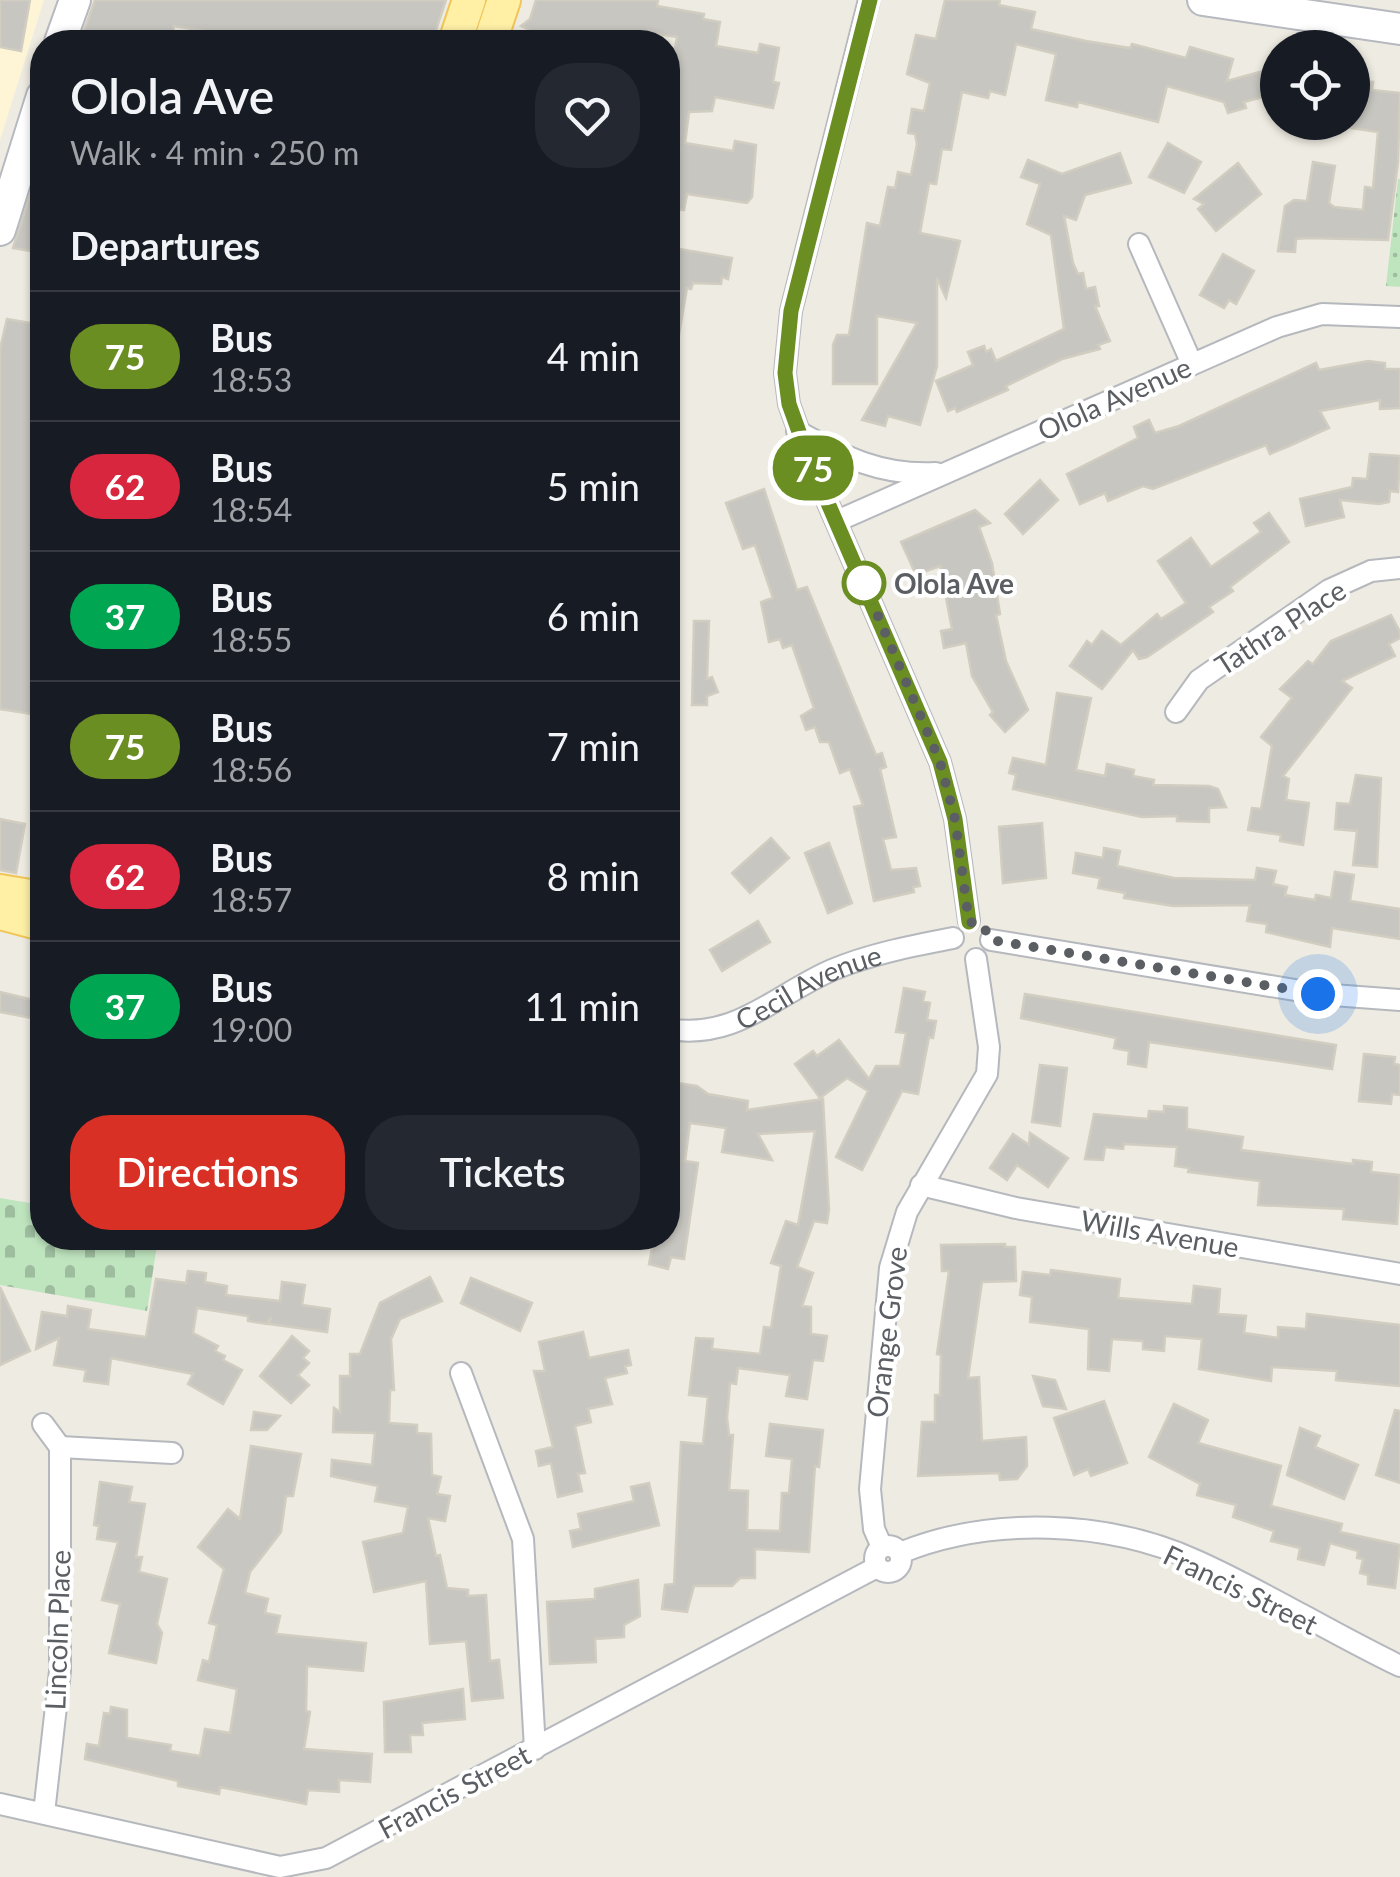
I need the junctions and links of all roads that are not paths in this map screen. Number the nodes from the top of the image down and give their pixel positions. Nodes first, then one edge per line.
1 (75, 0) edge
2 (469, 0) edge
3 (504, 0) edge
4 (870, 0) edge
5 (1204, 0) edge
6 (1400, 29) edge
7 (64, 30) edge
8 (460, 30) edge
9 (494, 30) edge
10 (30, 134) edge
11 (0, 230) edge
12 (1139, 244) dead end
13 (1400, 317) edge
14 (1192, 364) junction
15 (797, 431) junction
16 (947, 473) junction
17 (838, 521) junction
18 (1400, 568) edge
19 (1176, 712) dead end
20 (0, 891) edge
21 (30, 896) edge
22 (0, 913) edge
23 (969, 922) junction
24 (30, 924) edge
25 (0, 927) edge
26 (30, 928) edge
27 (953, 938) junction
28 (991, 940) junction
29 (976, 959) junction
30 (1400, 1000) edge
31 (680, 1029) edge
32 (921, 1184) junction
33 (1400, 1274) edge
34 (461, 1372) dead end
35 (43, 1424) dead end
36 (60, 1447) junction
37 (172, 1453) dead end
38 (886, 1556) junction
39 (1400, 1666) edge
40 (535, 1748) junction
41 (0, 1804) edge
42 (44, 1813) junction

1 - 7 street
2 - 8 main road
3 - 9 main road
4 - 15 street
5 - 6 street
10 - 11 street
12 - 14 street
13 - 14 street, Olola Avenue
14 - 16 street, Olola Avenue
15 - 16 street
15 - 17 street
16 - 17 street, Olola Avenue
17 - 23 street
18 - 19 street, Tathra Place
20 - 21 main road
22 - 24 main road
23 - 27 street
23 - 28 street
25 - 26 main road
27 - 29 street
27 - 31 street, Cecil Avenue
28 - 29 street
28 - 30 street
29 - 32 street, Orange Grove
32 - 33 street, Wills Avenue
32 - 38 street, Orange Grove
34 - 40 street
35 - 36 street
36 - 37 street
36 - 42 street, Lincoln Place
38 - 39 street, Francis Street
38 - 40 street, Francis Street
40 - 42 street, Francis Street
41 - 42 street, Francis Street

